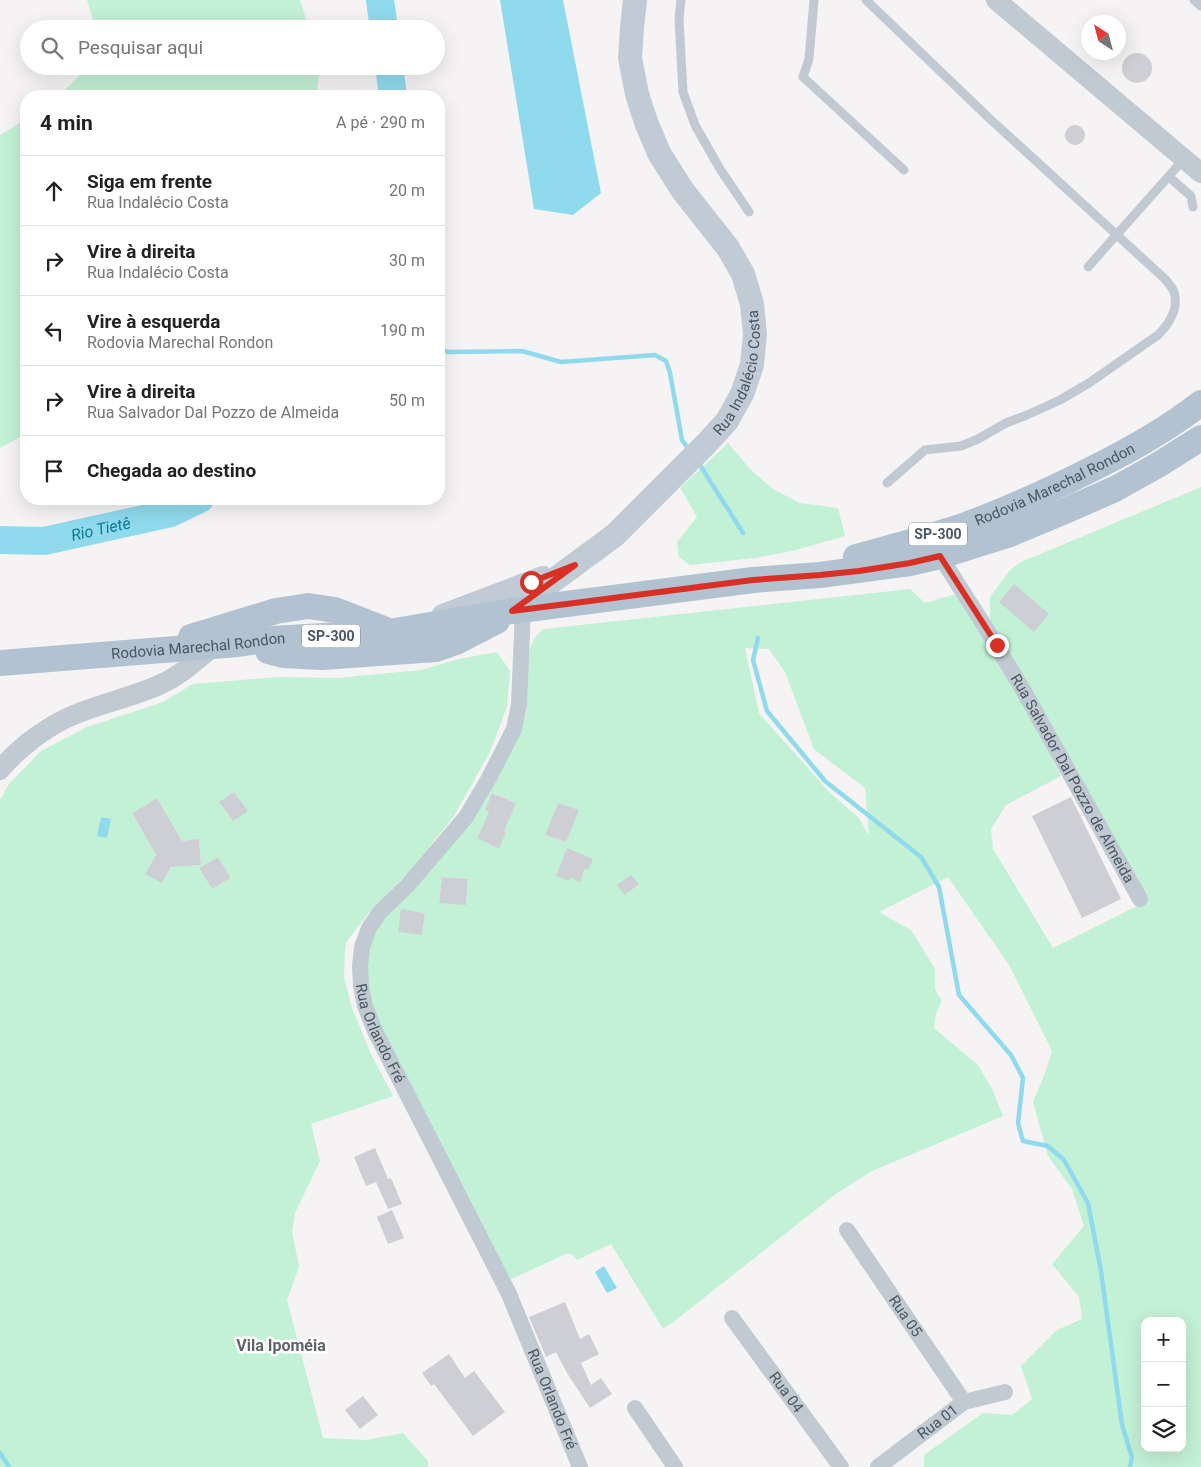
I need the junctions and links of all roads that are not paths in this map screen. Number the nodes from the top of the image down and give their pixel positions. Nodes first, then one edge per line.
1 (635, 0) edge
2 (681, 0) edge
3 (814, 0) edge
4 (866, 0) edge
5 (996, 0) edge
6 (1194, 0) edge
7 (1201, 6) edge
8 (1184, 159) junction
9 (904, 170) dead end
10 (1201, 173) edge
11 (1169, 177) junction
12 (1194, 207) dead end
13 (749, 212) dead end
14 (1116, 234) junction
15 (1088, 268) dead end
16 (1201, 402) edge
17 (1201, 438) edge
18 (887, 483) dead end
19 (940, 556) junction
20 (575, 565) junction
21 (753, 580) junction
22 (517, 610) junction
23 (276, 611) junction
24 (415, 628) junction
25 (389, 632) junction
26 (226, 644) junction
27 (278, 647) junction
28 (150, 650) junction
29 (0, 663) edge
30 (4, 763) edge
31 (1140, 899) dead end
32 (847, 1230) dead end
33 (732, 1318) dead end
34 (1005, 1392) dead end
35 (964, 1402) junction
36 (635, 1408) dead end
37 (883, 1466) edge
38 (580, 1467) edge
39 (676, 1467) edge
40 (841, 1467) edge

1 - 20 main road, Rua Indalécio Costa
2 - 13 lane
3 - 9 lane
4 - 14 lane
5 - 8 street
6 - 7 lane
8 - 10 street
8 - 11 lane
11 - 12 lane
11 - 14 lane
14 - 15 lane
14 - 18 lane
16 - 21 main road, Rodovia Marechal Rondon / SP-300
17 - 19 main road, Rodovia Marechal Rondon / SP-300
19 - 21 main road, Rodovia Marechal Rondon / SP-300
19 - 31 street, Rua Salvador Dal Pozzo de Almeida
20 - 22 main road, Rua Indalécio Costa
20 - 24 main road, Rua Indalécio Costa
21 - 22 main road, Rodovia Marechal Rondon / SP-300
22 - 24 main road, Rodovia Marechal Rondon / SP-300
22 - 27 main road
22 - 38 street, Rua Orlando Fré
23 - 25 main road
23 - 27 main road
23 - 28 main road
24 - 25 main road, Rodovia Marechal Rondon / SP-300
25 - 27 main road, Rodovia Marechal Rondon / SP-300
26 - 27 main road, Rodovia Marechal Rondon / SP-300
26 - 28 main road, Rodovia Marechal Rondon / SP-300
26 - 30 street
28 - 29 main road, Rodovia Marechal Rondon / SP-300
32 - 35 street, Rua 05
33 - 40 street, Rua 04
34 - 35 street, Rua 01
35 - 37 street, Rua 01
36 - 39 street

